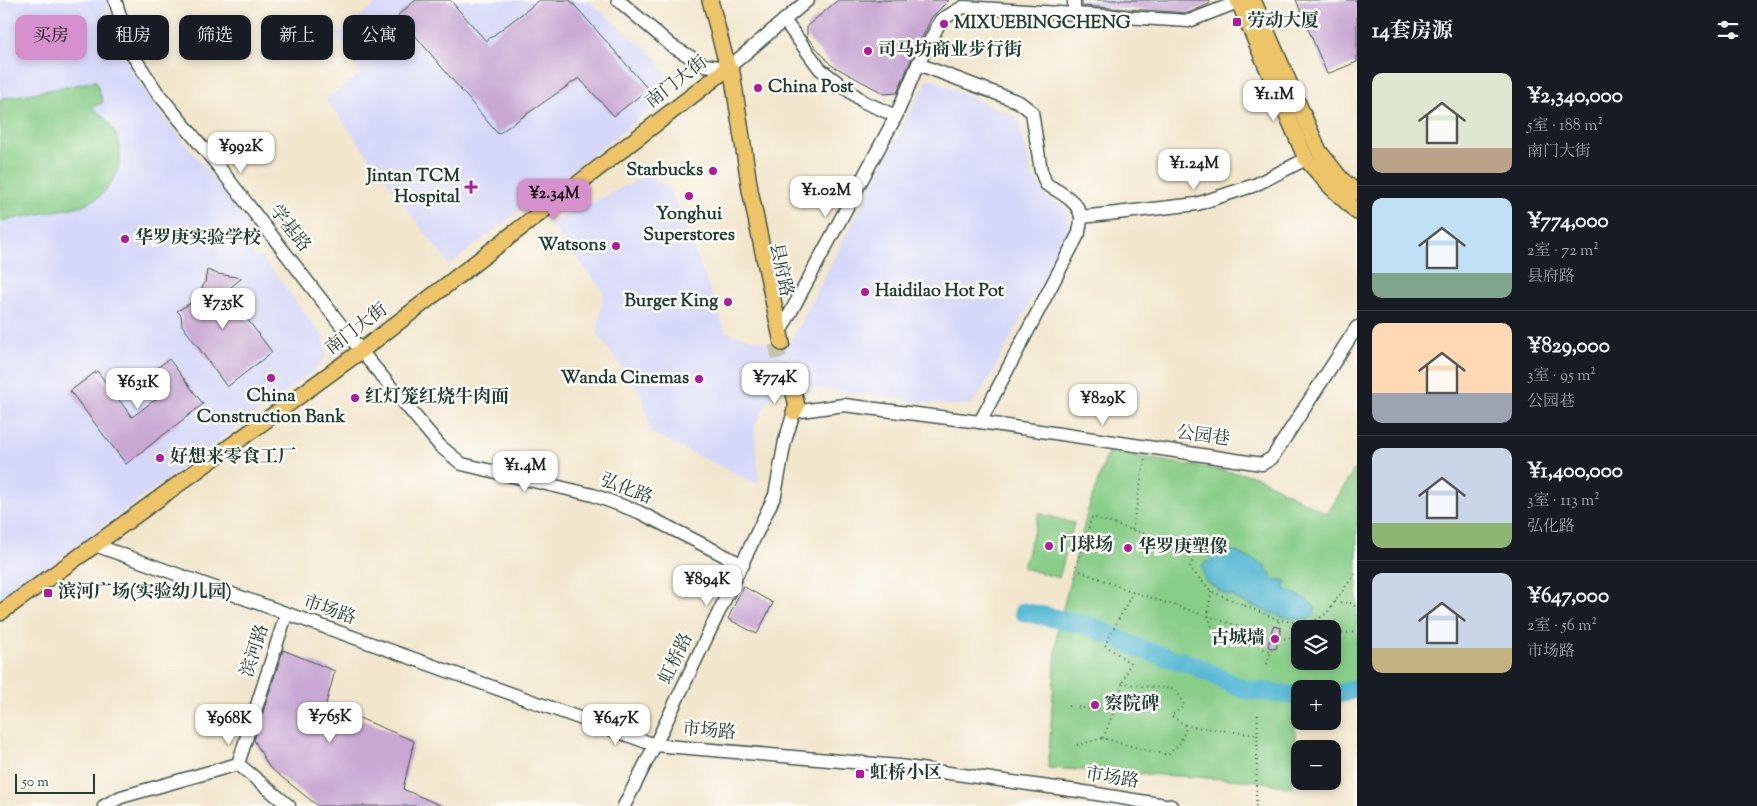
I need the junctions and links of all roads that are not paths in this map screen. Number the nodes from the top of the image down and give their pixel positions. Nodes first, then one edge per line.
1 (115, 0) edge
2 (618, 0) edge
3 (710, 0) edge
4 (808, 0) edge
5 (1074, 0) edge
6 (1243, 1) edge
7 (1074, 14) junction
8 (784, 20) junction
9 (918, 64) junction
10 (728, 68) junction
11 (896, 116) junction
12 (1306, 159) junction
13 (1357, 193) edge
14 (1357, 212) edge
15 (1081, 217) junction
16 (1357, 327) edge
17 (779, 340) joint
18 (361, 351) junction
19 (789, 386) tunnel mouth
20 (794, 412) junction
21 (980, 422) junction
22 (95, 545) junction
23 (743, 565) junction
24 (0, 613) edge
25 (286, 615) junction
26 (655, 745) junction
27 (238, 764) junction
28 (104, 806) edge
29 (290, 806) edge
30 (624, 806) edge
31 (1171, 806) edge

1 - 18 street, 学基路
2 - 10 street
3 - 10 main road, 县府路
4 - 8 street
5 - 7 street
6 - 7 street
6 - 12 main road
6 - 13 main road
7 - 9 street
8 - 10 street
8 - 11 street
9 - 11 street
9 - 15 street
10 - 17 main road, 县府路
10 - 18 main road, 南门大街
11 - 17 street
12 - 14 main road
12 - 15 street
15 - 21 street
16 - 21 street, 公园巷
18 - 22 main road, 南门大街
18 - 23 street, 弘化路
19 - 20 main road
20 - 21 street, 公园巷
20 - 23 street, 虹桥路
22 - 24 main road, 南门大街
22 - 25 street, 市场路
23 - 26 street, 虹桥路
25 - 26 street, 市场路
25 - 27 street, 滨河路
26 - 30 street, 虹桥路
26 - 31 street, 市场路
27 - 28 street
27 - 29 street

